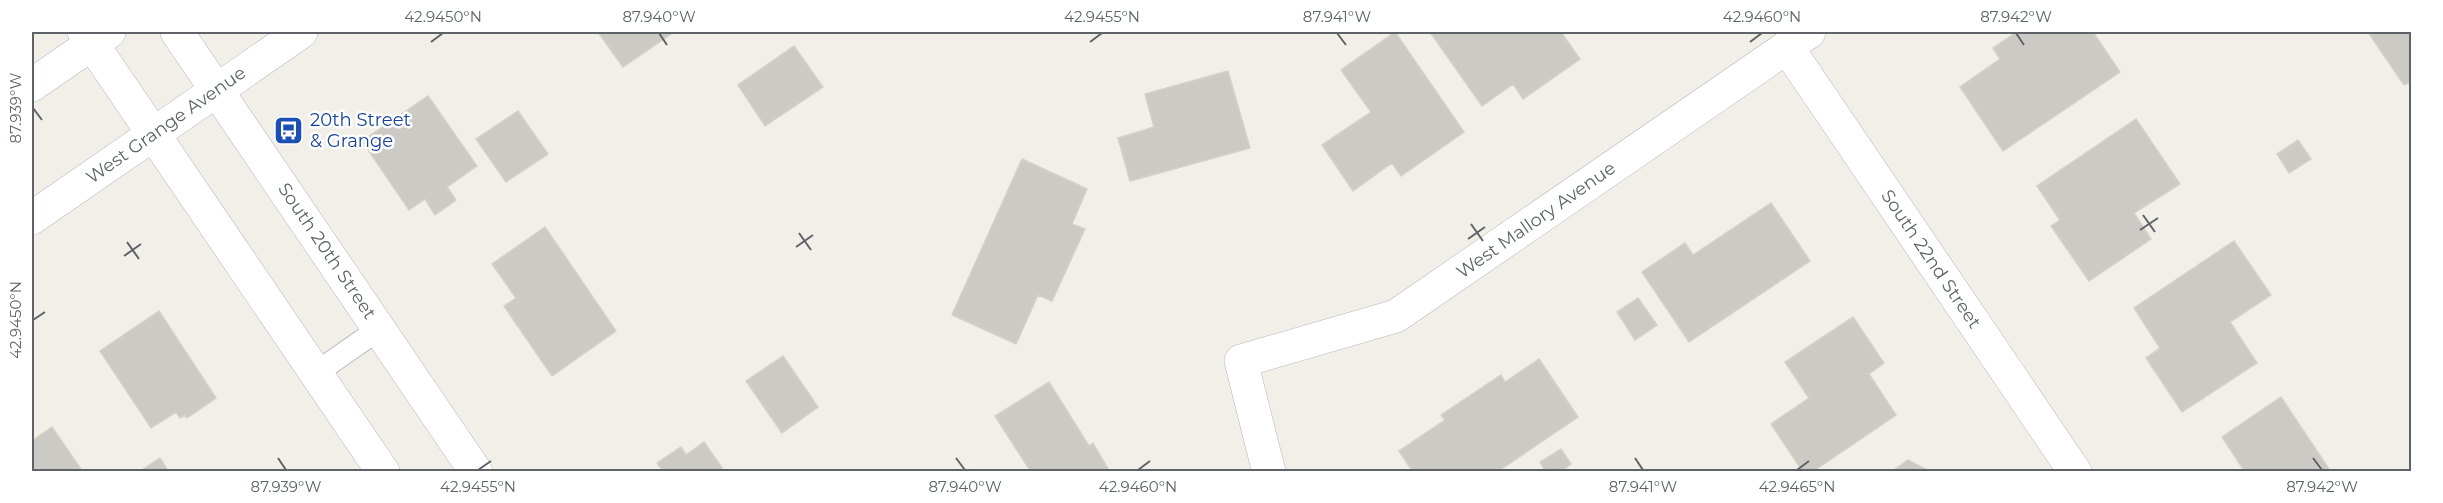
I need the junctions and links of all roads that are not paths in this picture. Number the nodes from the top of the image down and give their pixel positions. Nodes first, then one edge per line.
1 (177, 32) edge
2 (301, 32) edge
3 (95, 35) edge
4 (1798, 39) edge
5 (32, 85) edge
6 (217, 90) junction
7 (154, 134) junction
8 (32, 218) edge
9 (380, 329) junction
10 (316, 373) junction
11 (383, 471) edge
12 (476, 471) edge
13 (1269, 471) edge
14 (2075, 471) edge

1 - 6 street, South 20th Street
2 - 6 street, West Grange Avenue
3 - 5 street
3 - 7 street
4 - 13 street, West Mallory Avenue
4 - 14 street, South 22nd Street
6 - 7 street, West Grange Avenue
6 - 9 street, South 20th Street
7 - 8 street, West Grange Avenue
7 - 10 street
9 - 10 lane
9 - 12 street, South 20th Street
10 - 11 street

